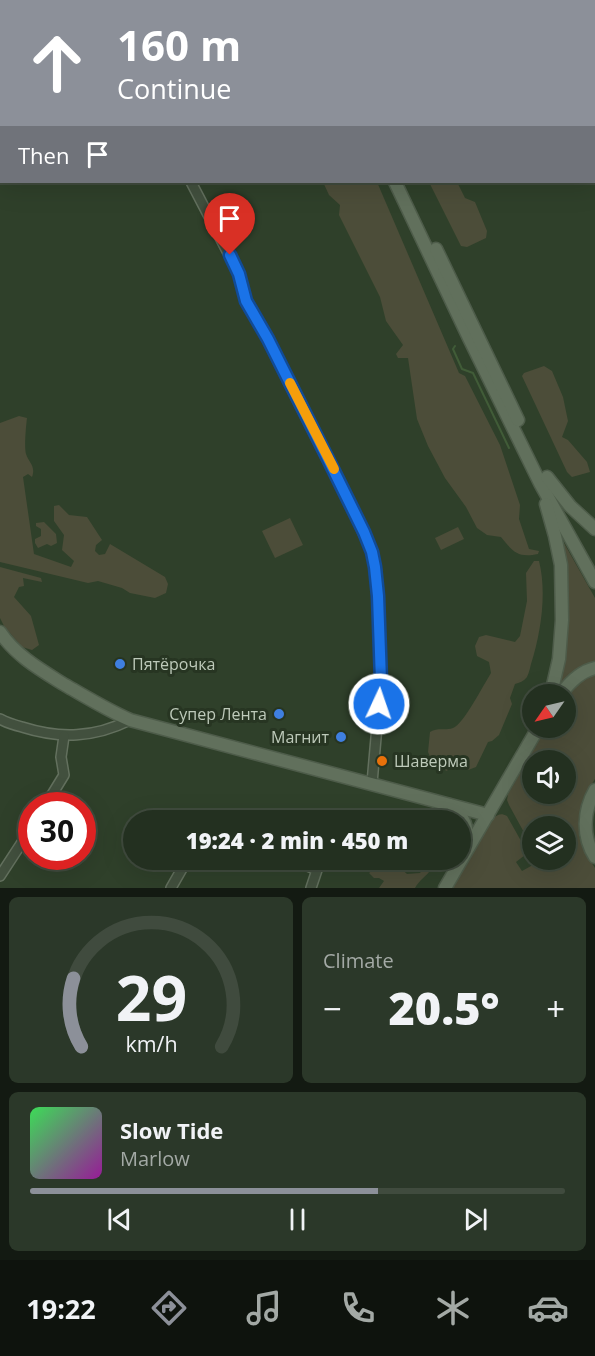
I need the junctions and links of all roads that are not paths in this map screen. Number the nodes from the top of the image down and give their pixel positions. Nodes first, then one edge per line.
1 (192, 183) edge
2 (395, 183) edge
3 (403, 183) edge
4 (544, 480) junction
5 (595, 530) edge
6 (595, 567) edge
7 (595, 582) edge
8 (0, 633) edge
9 (595, 668) edge
10 (553, 684) edge
11 (569, 684) edge
12 (0, 719) edge
13 (130, 720) junction
14 (64, 736) junction
15 (532, 738) edge
16 (372, 783) junction
17 (595, 790) edge
18 (54, 792) edge
19 (498, 795) junction
20 (447, 803) junction
21 (463, 807) junction
22 (456, 810) edge
23 (488, 814) junction
24 (471, 843) edge
25 (18, 848) edge
26 (595, 857) edge
27 (181, 870) edge
28 (317, 870) edge
29 (455, 870) edge
30 (0, 876) edge
31 (171, 888) edge
32 (311, 888) edge
33 (445, 888) edge

1 - 16 street
2 - 4 main road
3 - 4 main road
4 - 5 main road
4 - 6 main road
4 - 7 main road
4 - 10 main road
8 - 13 main road
9 - 11 main road
12 - 14 street
13 - 14 street
13 - 16 main road
14 - 18 street
15 - 19 main road
16 - 20 main road
17 - 26 main road
19 - 21 main road
19 - 23 main road
20 - 21 main road
20 - 22 main road
21 - 23 main road
23 - 24 main road
25 - 30 street
27 - 31 street
28 - 32 street
29 - 33 main road

